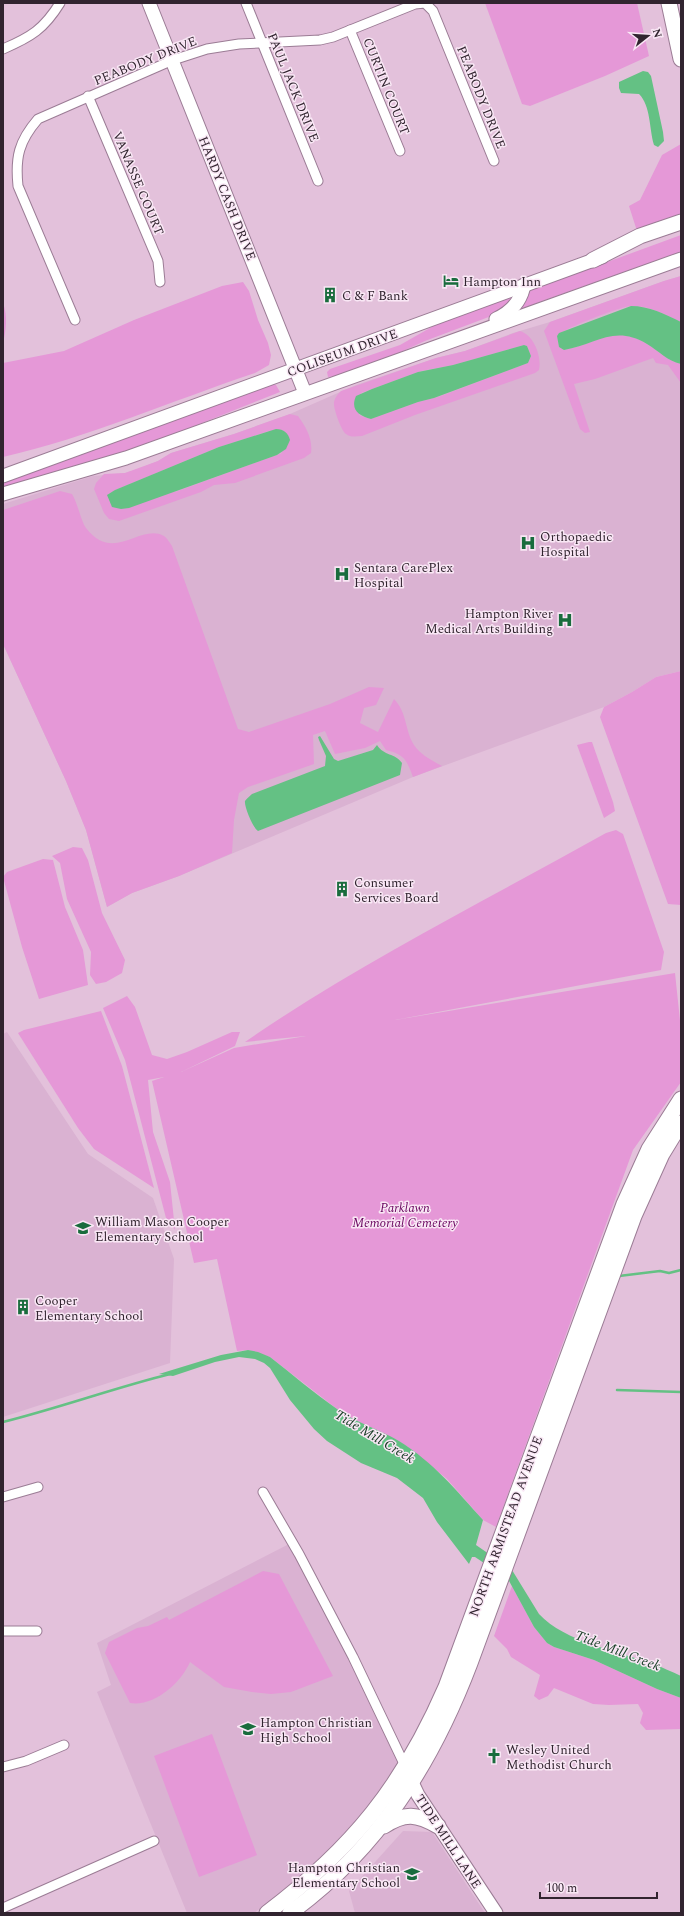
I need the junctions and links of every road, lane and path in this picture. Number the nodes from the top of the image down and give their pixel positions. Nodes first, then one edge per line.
1 (60, 3) edge
2 (149, 3) edge
3 (246, 3) edge
4 (669, 3) edge
5 (350, 30) junction
6 (263, 43) junction
7 (3, 49) edge
8 (681, 58) edge
9 (173, 60) junction
10 (88, 96) junction
11 (400, 151) dead end
12 (494, 161) dead end
13 (318, 181) dead end
14 (681, 222) edge
15 (681, 229) edge
16 (681, 259) edge
17 (593, 260) junction
18 (160, 282) dead end
19 (524, 285) junction
20 (75, 320) dead end
21 (380, 367) junction
22 (296, 369) junction
23 (305, 393) junction
24 (3, 476) edge
25 (3, 494) edge
26 (681, 1099) edge
27 (681, 1123) edge
28 (38, 1487) dead end
29 (263, 1492) dead end
30 (3, 1497) edge
31 (502, 1556) junction
32 (495, 1574) junction
33 (3, 1631) edge
34 (37, 1631) dead end
35 (64, 1745) dead end
36 (3, 1767) edge
37 (406, 1768) junction
38 (412, 1783) junction
39 (438, 1826) junction
40 (379, 1828) junction
41 (154, 1841) dead end
42 (3, 1908) edge
43 (267, 1913) edge
44 (290, 1913) edge
45 (496, 1913) edge

1 - 7 street
2 - 9 street, HARDY CASH DRIVE
3 - 6 street, PAUL JACK DRIVE
4 - 8 main road
5 - 6 street, PEABODY DRIVE
5 - 11 street, CURTIN COURT
5 - 12 street, PEABODY DRIVE
6 - 9 street, PEABODY DRIVE
6 - 13 street, PAUL JACK DRIVE
9 - 10 street, PEABODY DRIVE
9 - 22 street, HARDY CASH DRIVE
10 - 18 street, VANASSE COURT
10 - 20 street, PEABODY DRIVE
14 - 17 main road
15 - 17 street, COLISEUM DRIVE
16 - 21 street, COLISEUM DRIVE
17 - 19 street, COLISEUM DRIVE
19 - 21 street
19 - 22 street, COLISEUM DRIVE
21 - 23 street, COLISEUM DRIVE
22 - 23 street, HARDY CASH DRIVE
22 - 24 street, COLISEUM DRIVE
23 - 25 street, COLISEUM DRIVE
26 - 31 main road, NORTH ARMISTEAD AVENUE
27 - 31 main road, NORTH ARMISTEAD AVENUE
28 - 30 street
29 - 37 street
31 - 32 main road, NORTH ARMISTEAD AVENUE
32 - 37 main road, NORTH ARMISTEAD AVENUE
32 - 38 main road, NORTH ARMISTEAD AVENUE
33 - 34 street
35 - 36 street
37 - 38 street, TIDE MILL LANE
37 - 43 main road, NORTH ARMISTEAD AVENUE
38 - 39 street, TIDE MILL LANE
38 - 40 main road, NORTH ARMISTEAD AVENUE
39 - 40 main road
39 - 45 street, TIDE MILL LANE
40 - 44 main road, NORTH ARMISTEAD AVENUE
41 - 42 street

